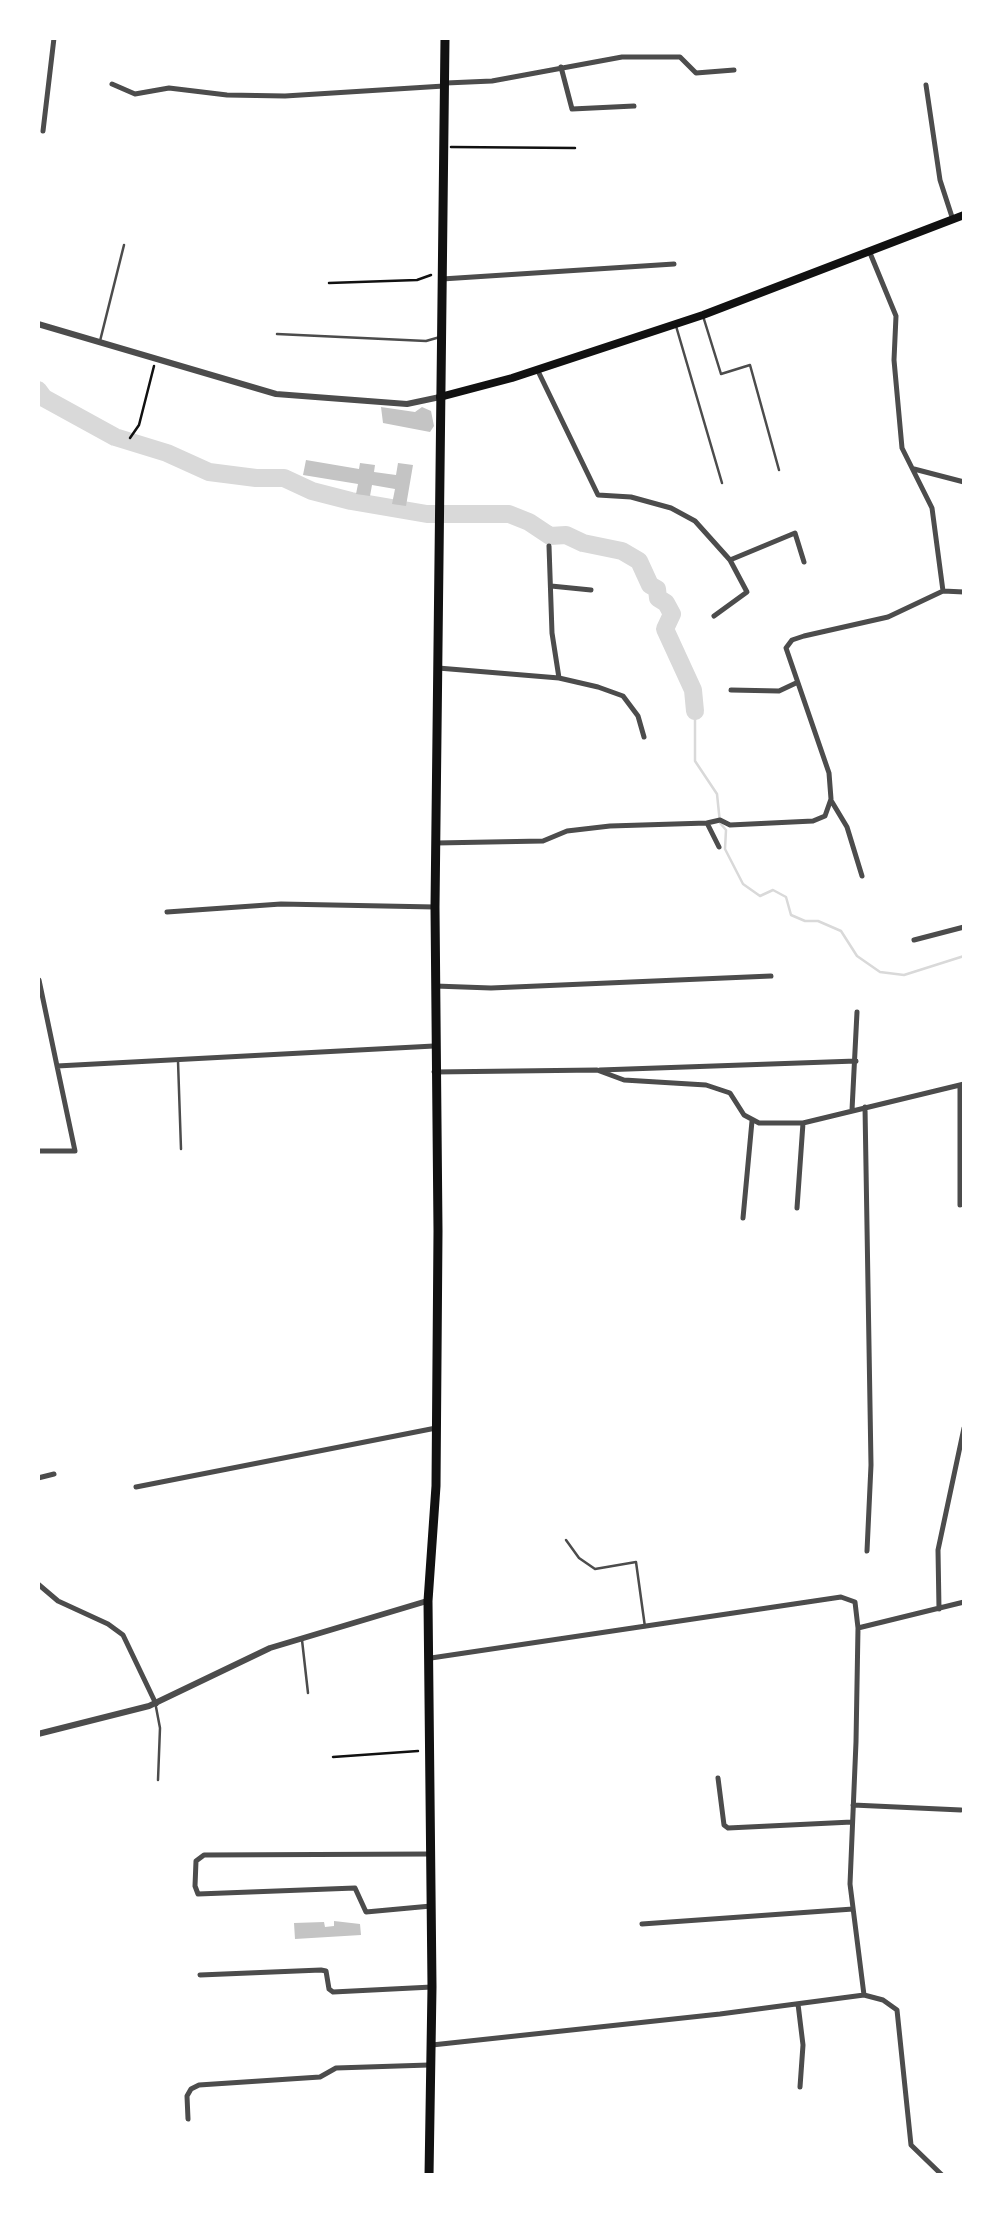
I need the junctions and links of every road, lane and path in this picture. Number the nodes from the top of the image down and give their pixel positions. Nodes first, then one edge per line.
1 (54, 38) edge
2 (445, 38) edge
3 (561, 67) junction
4 (734, 70) dead end
5 (112, 84) dead end
6 (926, 84) dead end
7 (444, 85) junction
8 (634, 106) dead end
9 (42, 131) dead end
10 (442, 148) junction
11 (574, 148) dead end
12 (964, 215) edge
13 (953, 220) junction
14 (124, 245) dead end
15 (870, 253) junction
16 (674, 264) dead end
17 (442, 275) junction
18 (329, 282) dead end
19 (703, 315) junction
20 (38, 324) edge
21 (675, 324) junction
22 (278, 334) dead end
23 (442, 336) junction
24 (100, 343) junction
25 (156, 360) junction
26 (537, 369) junction
27 (440, 396) junction
28 (130, 438) dead end
29 (914, 469) junction
30 (779, 470) dead end
31 (964, 482) edge
32 (722, 483) dead end
33 (549, 546) dead end
34 (730, 560) junction
35 (804, 562) dead end
36 (551, 586) junction
37 (591, 590) dead end
38 (942, 592) junction
39 (964, 592) edge
40 (714, 616) dead end
41 (438, 668) junction
42 (559, 678) junction
43 (796, 683) junction
44 (731, 690) dead end
45 (644, 737) dead end
46 (831, 799) junction
47 (825, 816) junction
48 (842, 819) junction
49 (707, 824) junction
50 (436, 843) junction
51 (719, 847) dead end
52 (862, 876) dead end
53 (435, 907) junction
54 (167, 912) dead end
55 (964, 928) edge
56 (914, 940) dead end
57 (771, 976) dead end
58 (39, 980) edge
59 (435, 986) junction
60 (857, 1012) dead end
61 (434, 1046) junction
62 (178, 1059) junction
63 (856, 1062) junction
64 (57, 1066) junction
65 (597, 1070) junction
66 (434, 1072) junction
67 (962, 1085) edge
68 (865, 1107) junction
69 (852, 1110) junction
70 (752, 1121) junction
71 (803, 1123) junction
72 (181, 1149) dead end
73 (38, 1151) edge
74 (960, 1205) dead end
75 (797, 1208) dead end
76 (743, 1218) dead end
77 (436, 1428) junction
78 (964, 1428) edge
79 (54, 1474) dead end
80 (38, 1478) edge
81 (136, 1487) dead end
82 (566, 1540) dead end
83 (867, 1552) dead end
84 (38, 1584) edge
85 (428, 1601) junction
86 (964, 1602) edge
87 (938, 1609) junction
88 (645, 1628) junction
89 (858, 1628) junction
90 (302, 1638) junction
91 (431, 1658) junction
92 (308, 1693) dead end
93 (156, 1704) junction
94 (38, 1734) edge
95 (430, 1750) junction
96 (333, 1757) dead end
97 (718, 1778) dead end
98 (158, 1780) dead end
99 (853, 1805) junction
100 (961, 1810) dead end
101 (852, 1822) junction
102 (430, 1854) junction
103 (431, 1906) junction
104 (853, 1909) junction
105 (642, 1924) dead end
106 (200, 1976) dead end
107 (432, 1987) junction
108 (864, 1995) junction
109 (798, 2004) junction
110 (429, 2046) junction
111 (430, 2065) junction
112 (800, 2087) dead end
113 (188, 2118) dead end
114 (429, 2176) edge
115 (944, 2176) edge

1 - 9 street
2 - 7 main road
3 - 4 street
3 - 7 street
3 - 8 street
5 - 7 street
6 - 13 street
7 - 10 main road
10 - 11 path
10 - 17 main road
12 - 13 main road
13 - 15 main road
14 - 24 lane
15 - 19 main road
15 - 29 street
16 - 17 street
17 - 18 path
17 - 23 main road
19 - 21 main road
19 - 30 lane
20 - 24 street
21 - 26 main road
21 - 32 lane
22 - 23 lane
23 - 27 main road
24 - 25 street
25 - 27 street
25 - 28 path
26 - 27 main road
26 - 34 street
27 - 41 main road
29 - 31 street
29 - 38 street
33 - 36 street
34 - 35 street
34 - 40 street
36 - 37 street
36 - 42 street
38 - 39 street
38 - 43 street
41 - 42 street
41 - 50 main road
42 - 45 street
43 - 44 street
43 - 46 street
46 - 47 street
46 - 48 street
47 - 48 street
47 - 49 street
48 - 52 street
49 - 50 street
49 - 51 street
50 - 53 main road
53 - 54 street
53 - 59 main road
55 - 56 street
57 - 59 street
58 - 64 street
59 - 61 main road
60 - 63 street
61 - 62 street
61 - 66 main road
62 - 64 street
62 - 72 lane
63 - 65 street
63 - 69 street
64 - 73 street
65 - 66 street
65 - 70 street
66 - 77 main road
67 - 68 street
67 - 74 street
68 - 69 street
68 - 83 street
69 - 71 street
70 - 71 street
70 - 76 street
71 - 75 street
77 - 81 street
77 - 85 main road
78 - 87 street
79 - 80 street
82 - 88 lane
84 - 93 street
85 - 90 street
85 - 91 main road
86 - 87 street
87 - 89 street
88 - 89 street
88 - 91 street
89 - 99 street
90 - 92 lane
90 - 93 street
91 - 95 main road
93 - 94 street
93 - 98 lane
95 - 96 path
95 - 102 main road
97 - 101 street
99 - 100 street
99 - 101 street
101 - 104 street
102 - 103 main road
102 - 103 street
103 - 107 main road
104 - 105 street
104 - 108 street
106 - 107 street
107 - 110 main road
108 - 109 street
108 - 115 street
109 - 110 street
109 - 112 street
110 - 111 main road
111 - 113 street
111 - 114 main road

